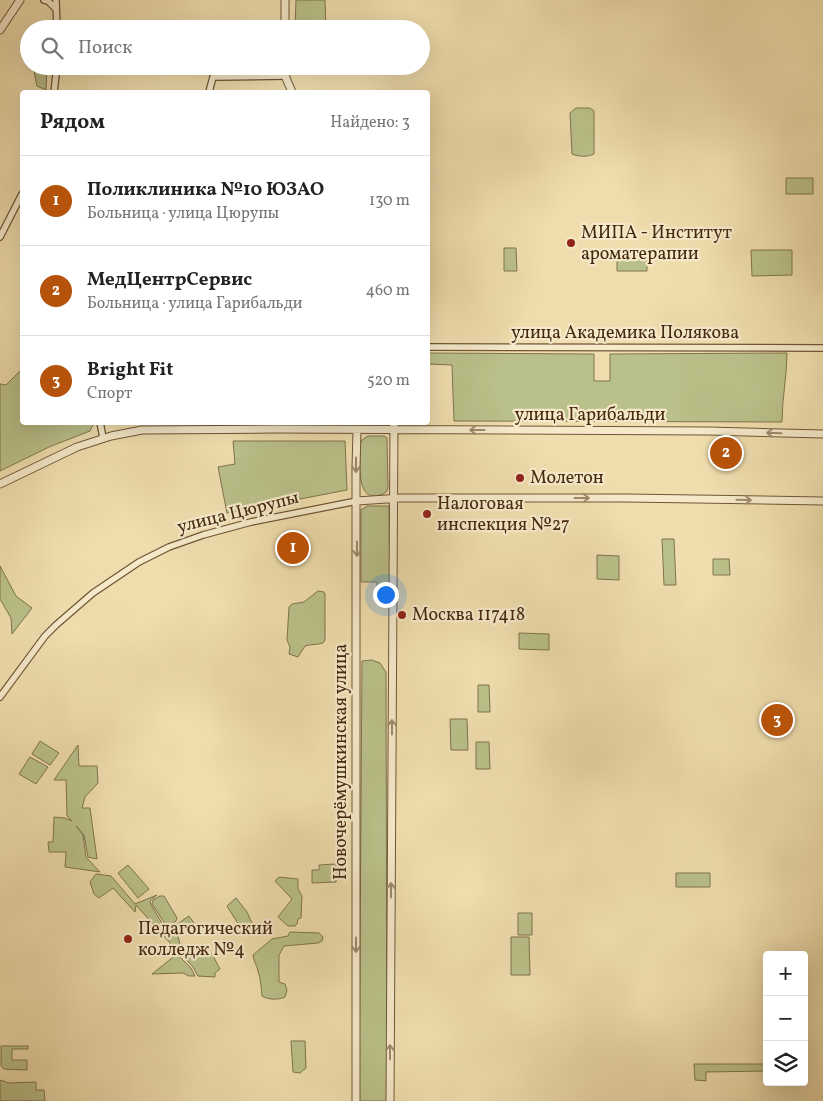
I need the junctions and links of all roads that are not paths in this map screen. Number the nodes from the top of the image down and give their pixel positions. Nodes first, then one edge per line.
1 (26, 0) edge
2 (44, 0) edge
3 (56, 0) edge
4 (285, 0) edge
5 (19, 2) edge
6 (56, 9) junction
7 (57, 20) edge
8 (285, 20) edge
9 (0, 30) edge
10 (56, 75) edge
11 (285, 76) joint
12 (54, 90) edge
13 (210, 90) edge
14 (291, 90) edge
15 (20, 198) edge
16 (0, 237) edge
17 (430, 347) edge
18 (823, 348) edge
19 (100, 425) edge
20 (358, 426) edge
21 (394, 426) edge
22 (823, 434) edge
23 (102, 438) junction
24 (0, 484) edge
25 (393, 498) junction
26 (357, 501) junction
27 (823, 501) edge
28 (0, 697) edge
29 (356, 1101) edge
30 (390, 1101) edge

1 - 5 street
2 - 6 street
3 - 6 street
4 - 8 street
5 - 9 street
6 - 7 street
10 - 12 street
11 - 13 street
11 - 14 street
15 - 16 street
17 - 18 street, улица Академика Полякова
19 - 23 street
20 - 21 street, улица Гарибальди
20 - 23 street, улица Гарибальди
20 -> 26 street, Новочерёмушкинская улица
22 -> 21 street, улица Гарибальди
21 - 25 street
23 - 24 street, улица Гарибальди
25 - 26 street, улица Цюрупы
25 -> 27 street
30 -> 25 street
26 - 28 street, улица Цюрупы
26 -> 29 street, Новочерёмушкинская улица

